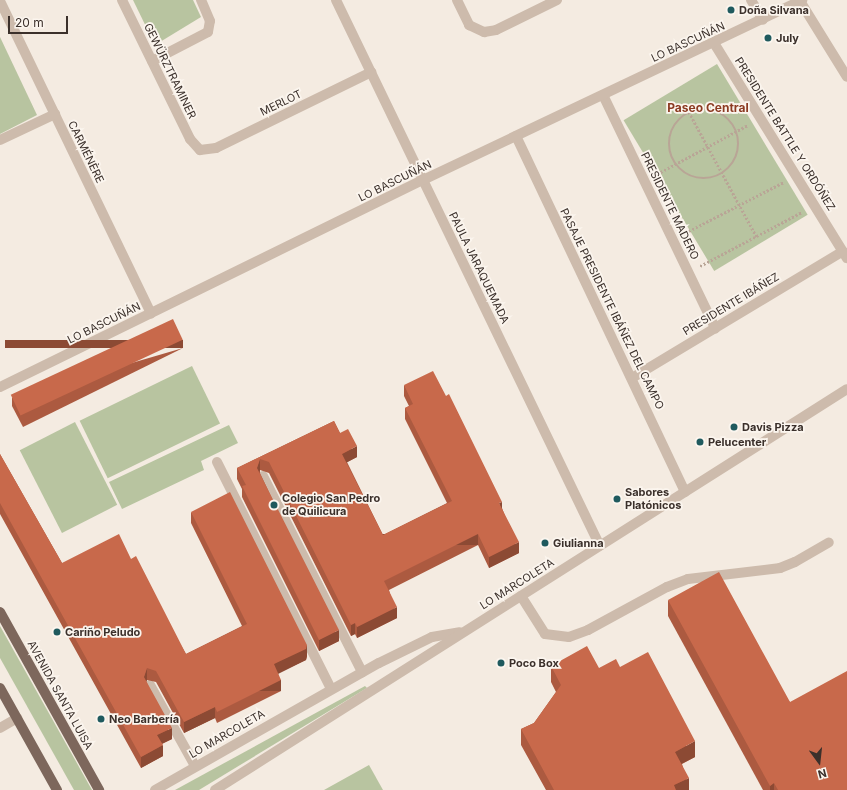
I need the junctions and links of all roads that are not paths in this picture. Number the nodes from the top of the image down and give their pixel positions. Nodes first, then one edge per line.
1 (122, 0) edge
2 (201, 0) edge
3 (336, 0) edge
4 (456, 0) edge
5 (557, 0) edge
6 (751, 0) edge
7 (0, 1) edge
8 (801, 1) edge
9 (763, 20) junction
10 (714, 43) junction
11 (152, 61) junction
12 (371, 72) junction
13 (847, 77) edge
14 (603, 95) junction
15 (55, 114) junction
16 (516, 136) junction
17 (0, 140) edge
18 (200, 150) joint
19 (423, 180) junction
20 (845, 254) edge
21 (151, 313) junction
22 (715, 328) junction
23 (632, 378) junction
24 (0, 387) edge
25 (847, 389) edge
26 (217, 462) dead end
27 (263, 476) edge
28 (685, 492) junction
29 (829, 542) dead end
30 (600, 546) junction
31 (521, 596) junction
32 (0, 612) edge
33 (464, 632) junction
34 (362, 672) junction
35 (150, 684) edge
36 (0, 688) edge
37 (331, 689) junction
38 (17, 718) junction
39 (0, 728) edge
40 (195, 766) junction
41 (56, 790) edge
42 (99, 790) edge
43 (155, 790) edge
44 (215, 790) edge

1 - 11 street, GEWÜRZTRAMINER
2 - 11 street
3 - 12 street, PAULA JARAQUEMADA
4 - 5 street
6 - 9 street
7 - 15 street, CARMÉNÈRE
8 - 9 street, LO BASCUÑÁN
8 - 13 street
9 - 10 street, LO BASCUÑÁN
10 - 14 street, LO BASCUÑÁN
10 - 20 street, PRESIDENTE BATTLE Y ORDÓÑEZ
11 - 18 street, GEWÜRZTRAMINER
12 - 18 street, MERLOT
12 - 19 street, PAULA JARAQUEMADA
14 - 16 street, LO BASCUÑÁN
14 - 22 street, PRESIDENTE MADERO
15 - 17 street
15 - 21 street, CARMÉNÈRE
16 - 19 street, LO BASCUÑÁN
16 - 23 street, PASAJE PRESIDENTE IBÁÑEZ DEL CAMPO
19 - 21 street, LO BASCUÑÁN
19 - 30 street, PAULA JARAQUEMADA
20 - 22 street, PRESIDENTE IBÁÑEZ
21 - 24 street, LO BASCUÑÁN
22 - 23 street, PRESIDENTE IBÁÑEZ
23 - 28 street, PASAJE PRESIDENTE IBÁÑEZ DEL CAMPO
25 - 28 street, LO MARCOLETA
26 - 37 street
27 - 34 street
28 - 30 street, LO MARCOLETA
29 - 31 street
30 - 31 street, LO MARCOLETA
31 - 33 street, LO MARCOLETA
32 - 42 main road, AVENIDA SANTA LUISA
33 - 34 street, LO MARCOLETA
33 - 44 street, LO MARCOLETA
34 - 37 street, LO MARCOLETA
35 - 40 street
36 - 38 main road
37 - 40 street, LO MARCOLETA
38 - 39 street
38 - 41 main road
40 - 43 street, LO MARCOLETA

